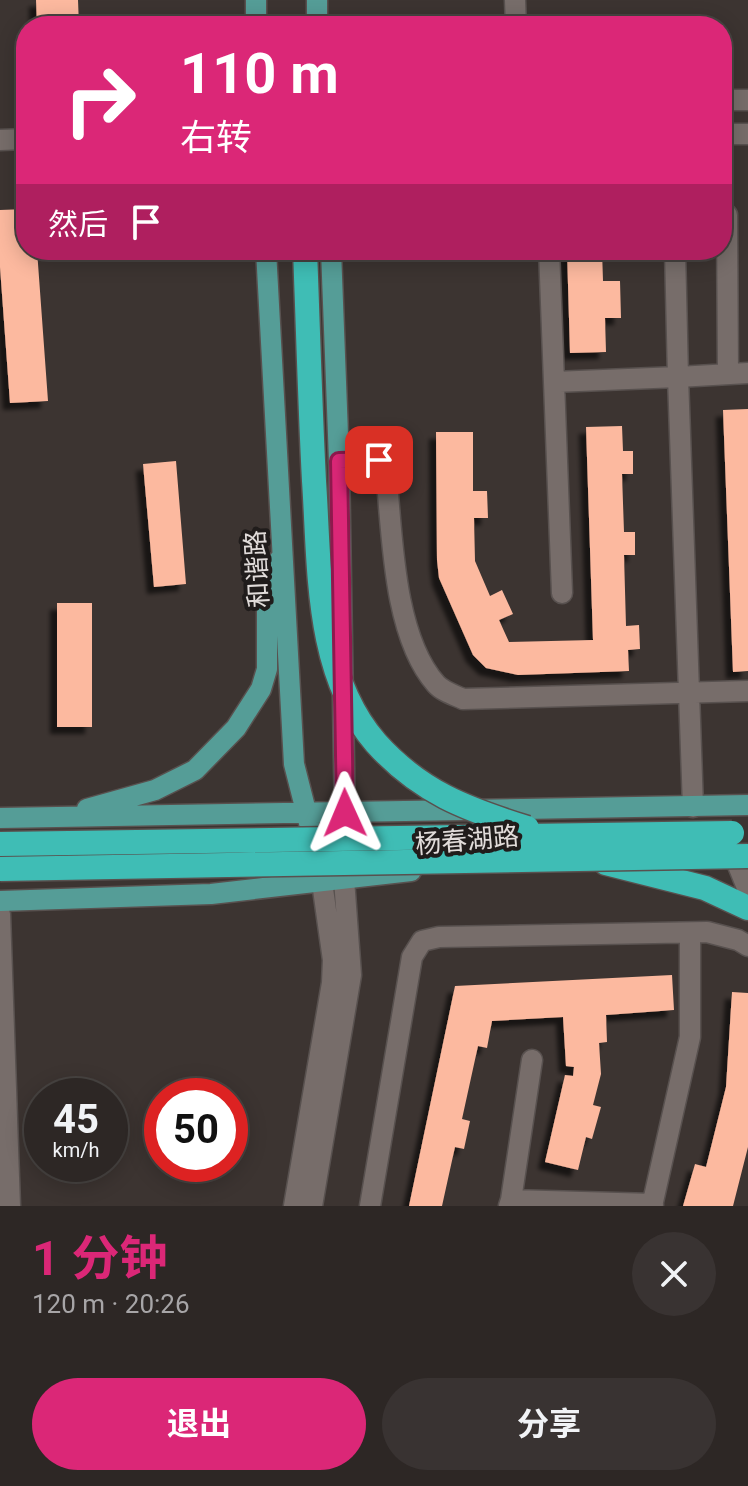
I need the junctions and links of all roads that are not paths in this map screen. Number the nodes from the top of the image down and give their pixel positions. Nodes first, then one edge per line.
1 (267, 260) edge
2 (305, 260) edge
3 (331, 260) edge
4 (549, 260) edge
5 (675, 260) edge
6 (730, 260) edge
7 (738, 373) edge
8 (678, 377) junction
9 (554, 382) junction
10 (339, 461) junction
11 (282, 553) junction
12 (562, 593) dead end
13 (748, 691) edge
14 (689, 693) junction
15 (748, 805) edge
16 (693, 807) junction
17 (306, 813) junction
18 (345, 813) junction
19 (59, 817) junction
20 (0, 818) edge
21 (748, 833) edge
22 (549, 835) junction
23 (0, 844) edge
24 (744, 856) edge
25 (592, 860) junction
26 (0, 869) edge
27 (344, 879) junction
28 (322, 882) junction
29 (748, 890) edge
30 (0, 901) edge
31 (748, 908) edge
32 (0, 914) edge
33 (690, 933) junction
34 (748, 946) edge
35 (532, 1060) dead end
36 (510, 1203) edge
37 (652, 1205) edge
38 (10, 1206) edge
39 (294, 1206) edge
40 (312, 1206) edge
41 (370, 1206) edge

1 - 11 main road, 和谐路
2 - 22 highway, bridge
3 - 10 main road
4 - 9 street
5 - 8 street
6 - 7 street
7 - 8 street
8 - 9 street
8 - 14 street
9 - 12 street
10 - 14 street
10 - 18 main road
11 - 17 main road, 和谐路
11 - 19 main road
13 - 14 street
14 - 16 street
15 - 16 main road, 杨春湖路
16 - 18 main road, 杨春湖路
17 - 18 main road, 杨春湖路
17 - 19 main road, 杨春湖路
17 - 28 main road, 和谐路
18 - 27 main road
19 - 20 main road, 杨春湖路
21 - 22 highway, bridge
22 - 23 highway, bridge
24 - 25 highway, bridge
24 - 27 main road, 杨春湖路
24 - 29 street
25 - 26 highway, bridge
25 - 31 highway
27 - 28 main road, 杨春湖路
27 - 40 street
28 - 30 main road, 杨春湖路
28 - 39 street
32 - 38 street
33 - 34 street
33 - 37 street
33 - 41 street
35 - 36 street
36 - 37 street

